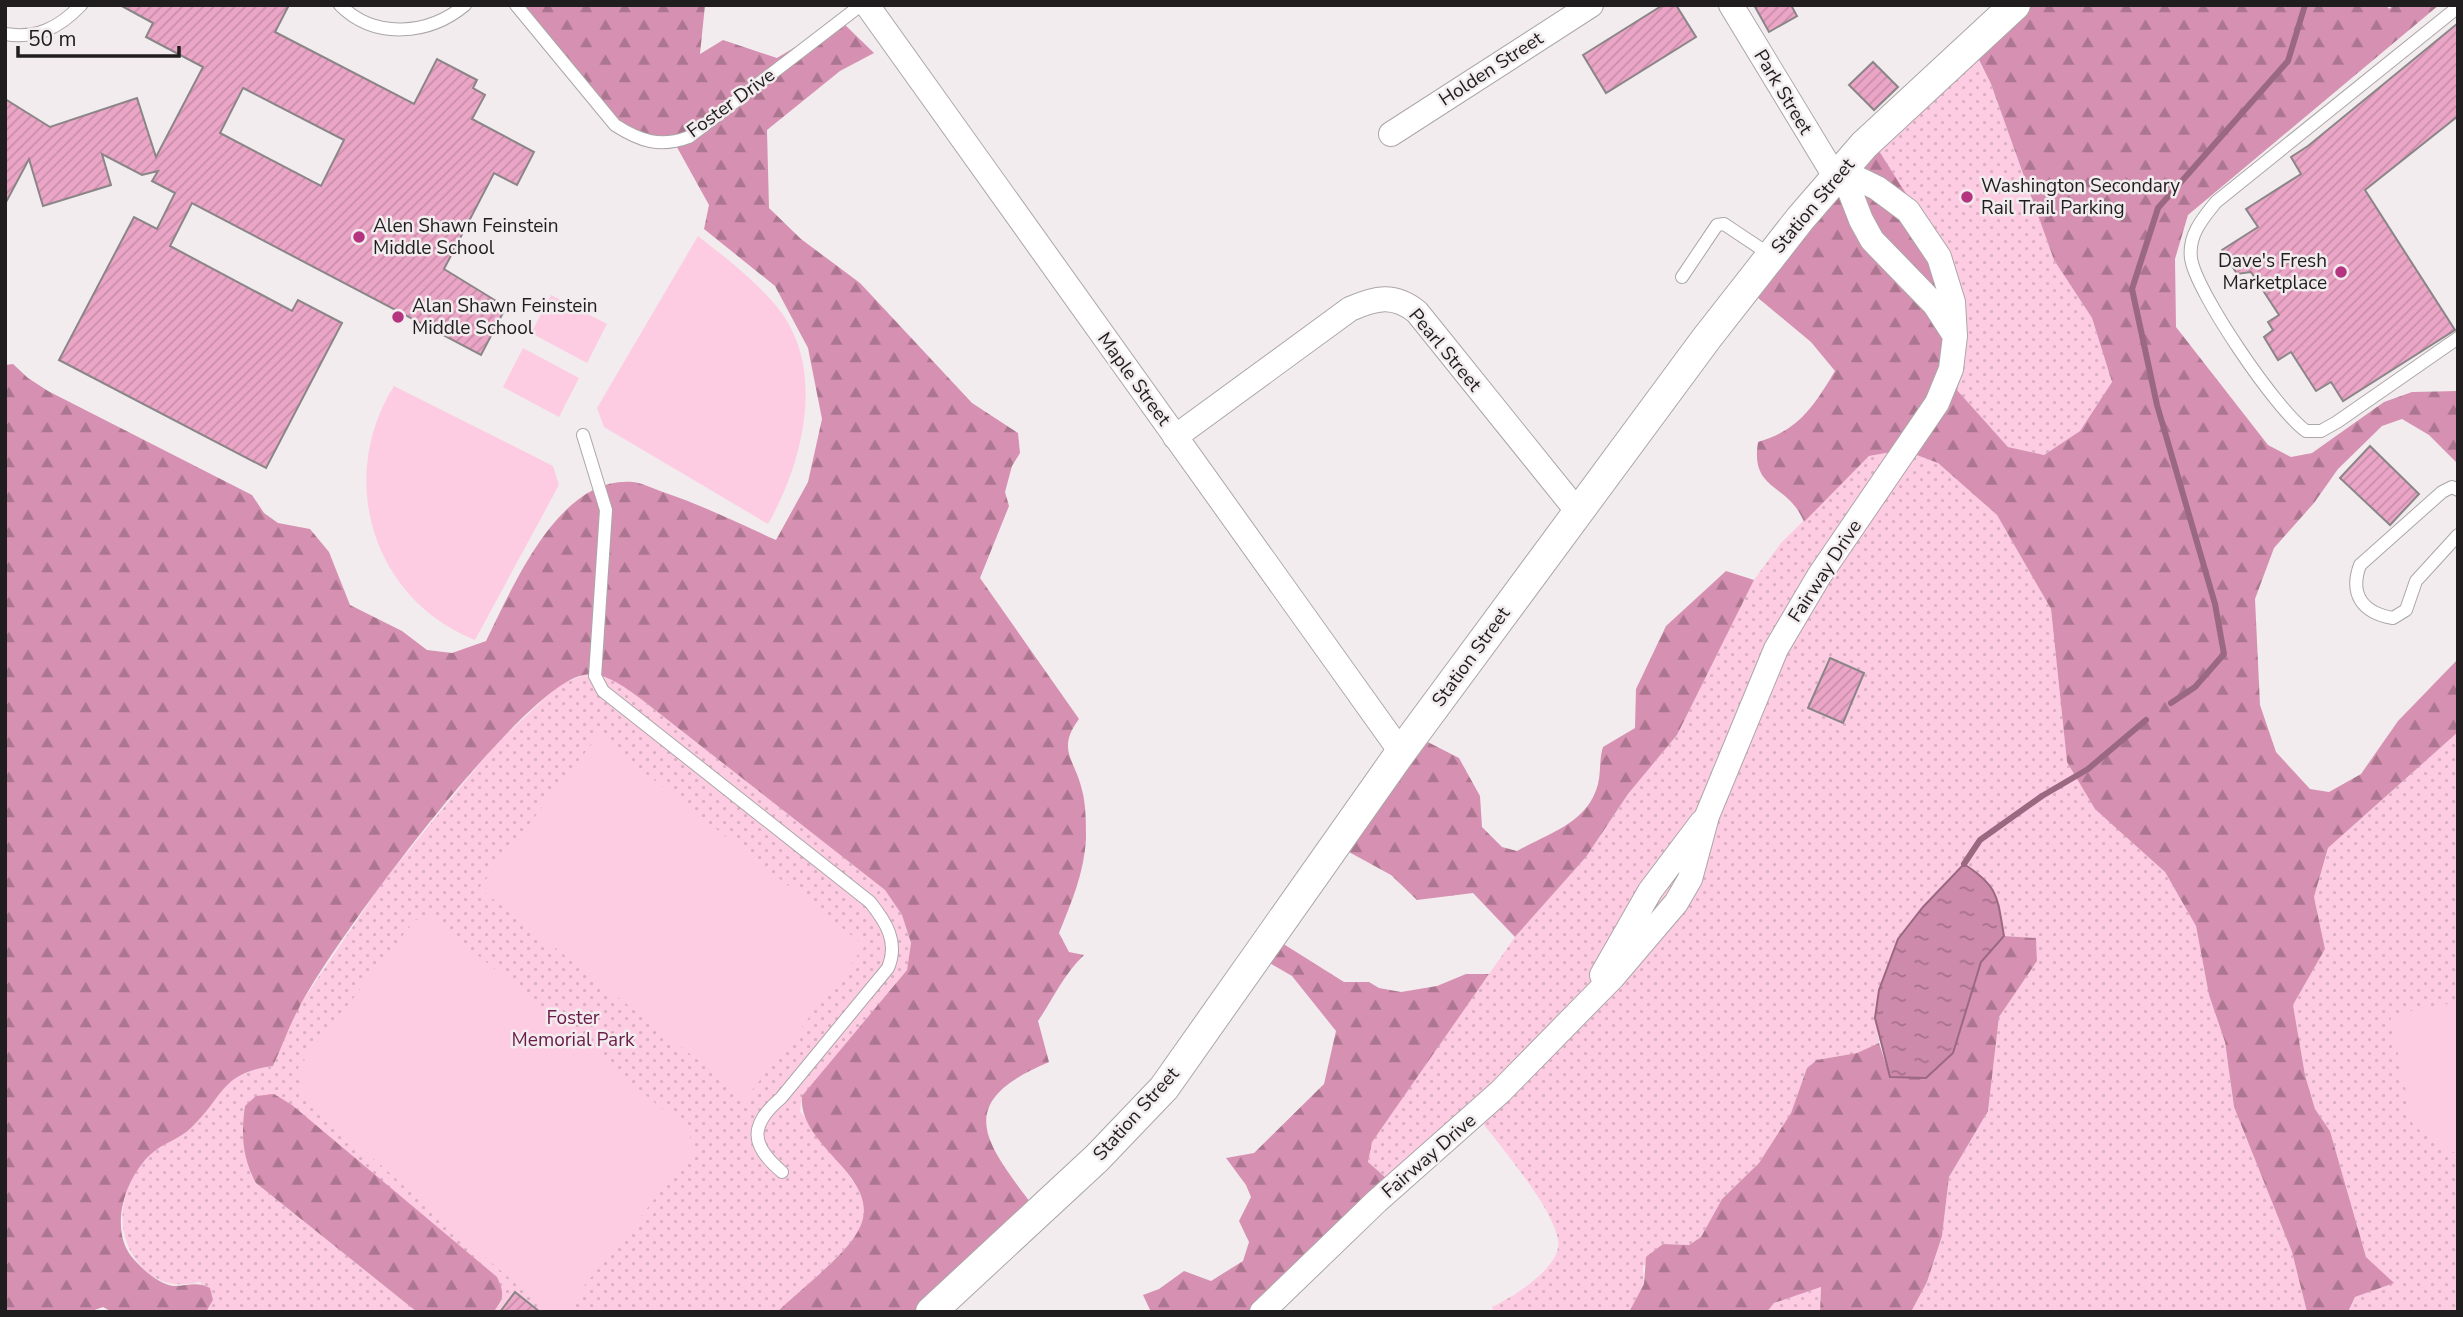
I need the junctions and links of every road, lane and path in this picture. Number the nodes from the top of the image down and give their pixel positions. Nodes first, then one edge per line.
1 (81, 5) edge
2 (340, 5) edge
3 (465, 5) edge
4 (516, 5) edge
5 (861, 5) edge
6 (867, 5) edge
7 (1591, 5) edge
8 (1731, 5) edge
9 (2015, 5) edge
10 (2458, 7) edge
11 (5, 34) edge
12 (1391, 134) dead end
13 (1839, 174) junction
14 (1772, 256) junction
15 (1682, 277) dead end
16 (1955, 336) junction
17 (2458, 338) edge
18 (583, 435) dead end
19 (1175, 437) junction
20 (2458, 490) edge
21 (1578, 512) junction
22 (2458, 535) edge
23 (1401, 752) junction
24 (782, 1172) dead end
25 (931, 1312) edge
26 (1262, 1312) edge

1 - 11 lane
2 - 3 lane
4 - 5 lane, Foster Drive
6 - 19 street, Maple Street
7 - 12 street, Holden Street
8 - 13 street, Park Street
9 - 13 street, Station Street
10 - 17 lane
13 - 14 street, Station Street
13 - 16 street
13 - 16 street, Fairway Drive
14 - 15 lane
14 - 21 street, Station Street
16 - 26 street, Fairway Drive
18 - 24 lane
19 - 21 street, Pearl Street
19 - 23 street, Maple Street
20 - 22 lane
21 - 23 street, Station Street
23 - 25 street, Station Street

